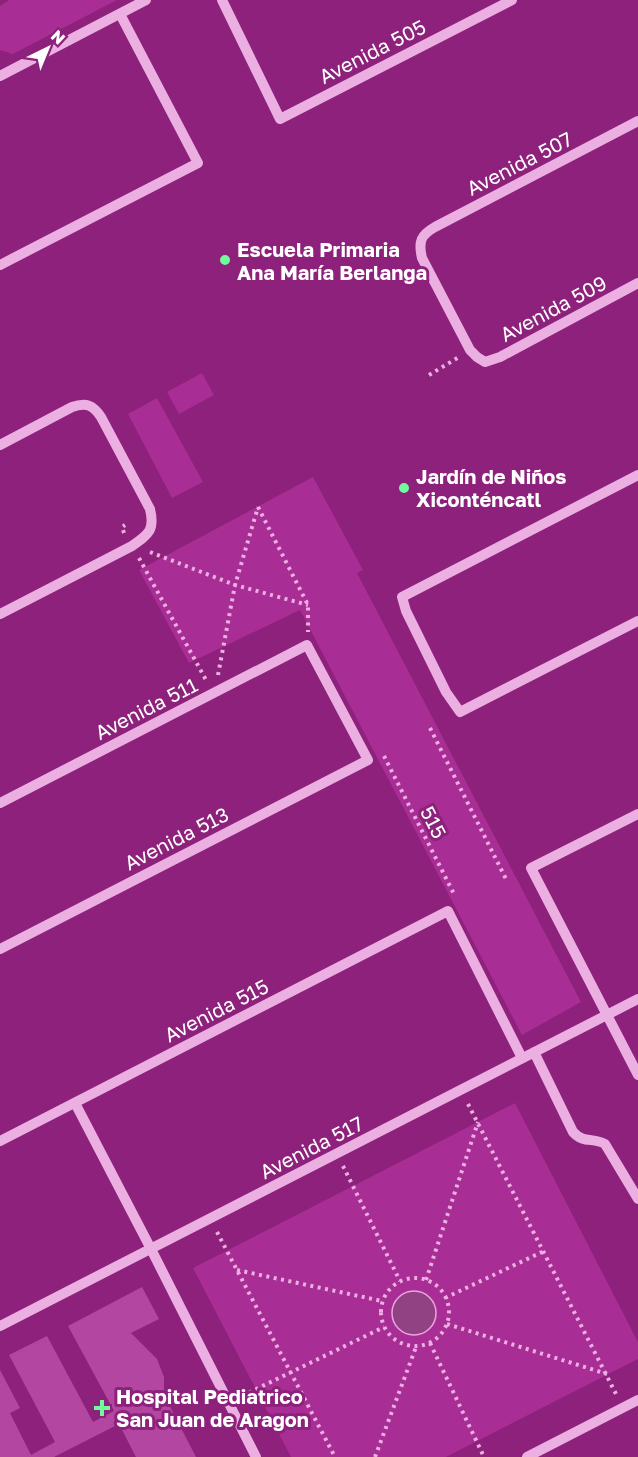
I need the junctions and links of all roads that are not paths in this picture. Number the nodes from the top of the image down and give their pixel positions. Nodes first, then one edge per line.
1 (146, 0) edge
2 (222, 0) edge
3 (512, 0) edge
4 (120, 14) junction
5 (0, 76) edge
6 (638, 121) edge
7 (0, 265) edge
8 (638, 284) edge
9 (485, 362) joint
10 (0, 445) edge
11 (638, 476) edge
12 (0, 614) edge
13 (638, 621) edge
14 (368, 760) joint
15 (0, 803) edge
16 (638, 814) edge
17 (0, 949) edge
18 (638, 999) edge
19 (607, 1015) junction
20 (534, 1052) junction
21 (522, 1058) junction
22 (638, 1075) edge
23 (75, 1103) junction
24 (0, 1141) edge
25 (638, 1199) edge
26 (151, 1249) junction
27 (0, 1326) edge
28 (638, 1400) edge
29 (256, 1457) edge
30 (527, 1457) edge

1 - 4 street
2 - 3 street, Avenida 505
4 - 5 street
4 - 7 street
6 - 9 street, Avenida 507
8 - 9 street, Avenida 509
10 - 12 street
11 - 13 street
14 - 15 street, Avenida 511
14 - 17 street, Avenida 513
16 - 19 street
18 - 19 street, Avenida 517
19 - 20 street, Avenida 517
19 - 22 street
20 - 21 street, Avenida 517
20 - 25 street
21 - 23 street, Avenida 515
21 - 26 street, Avenida 517
23 - 24 street, Avenida 515
23 - 26 street
26 - 27 street, Avenida 517
26 - 29 street
28 - 30 street

